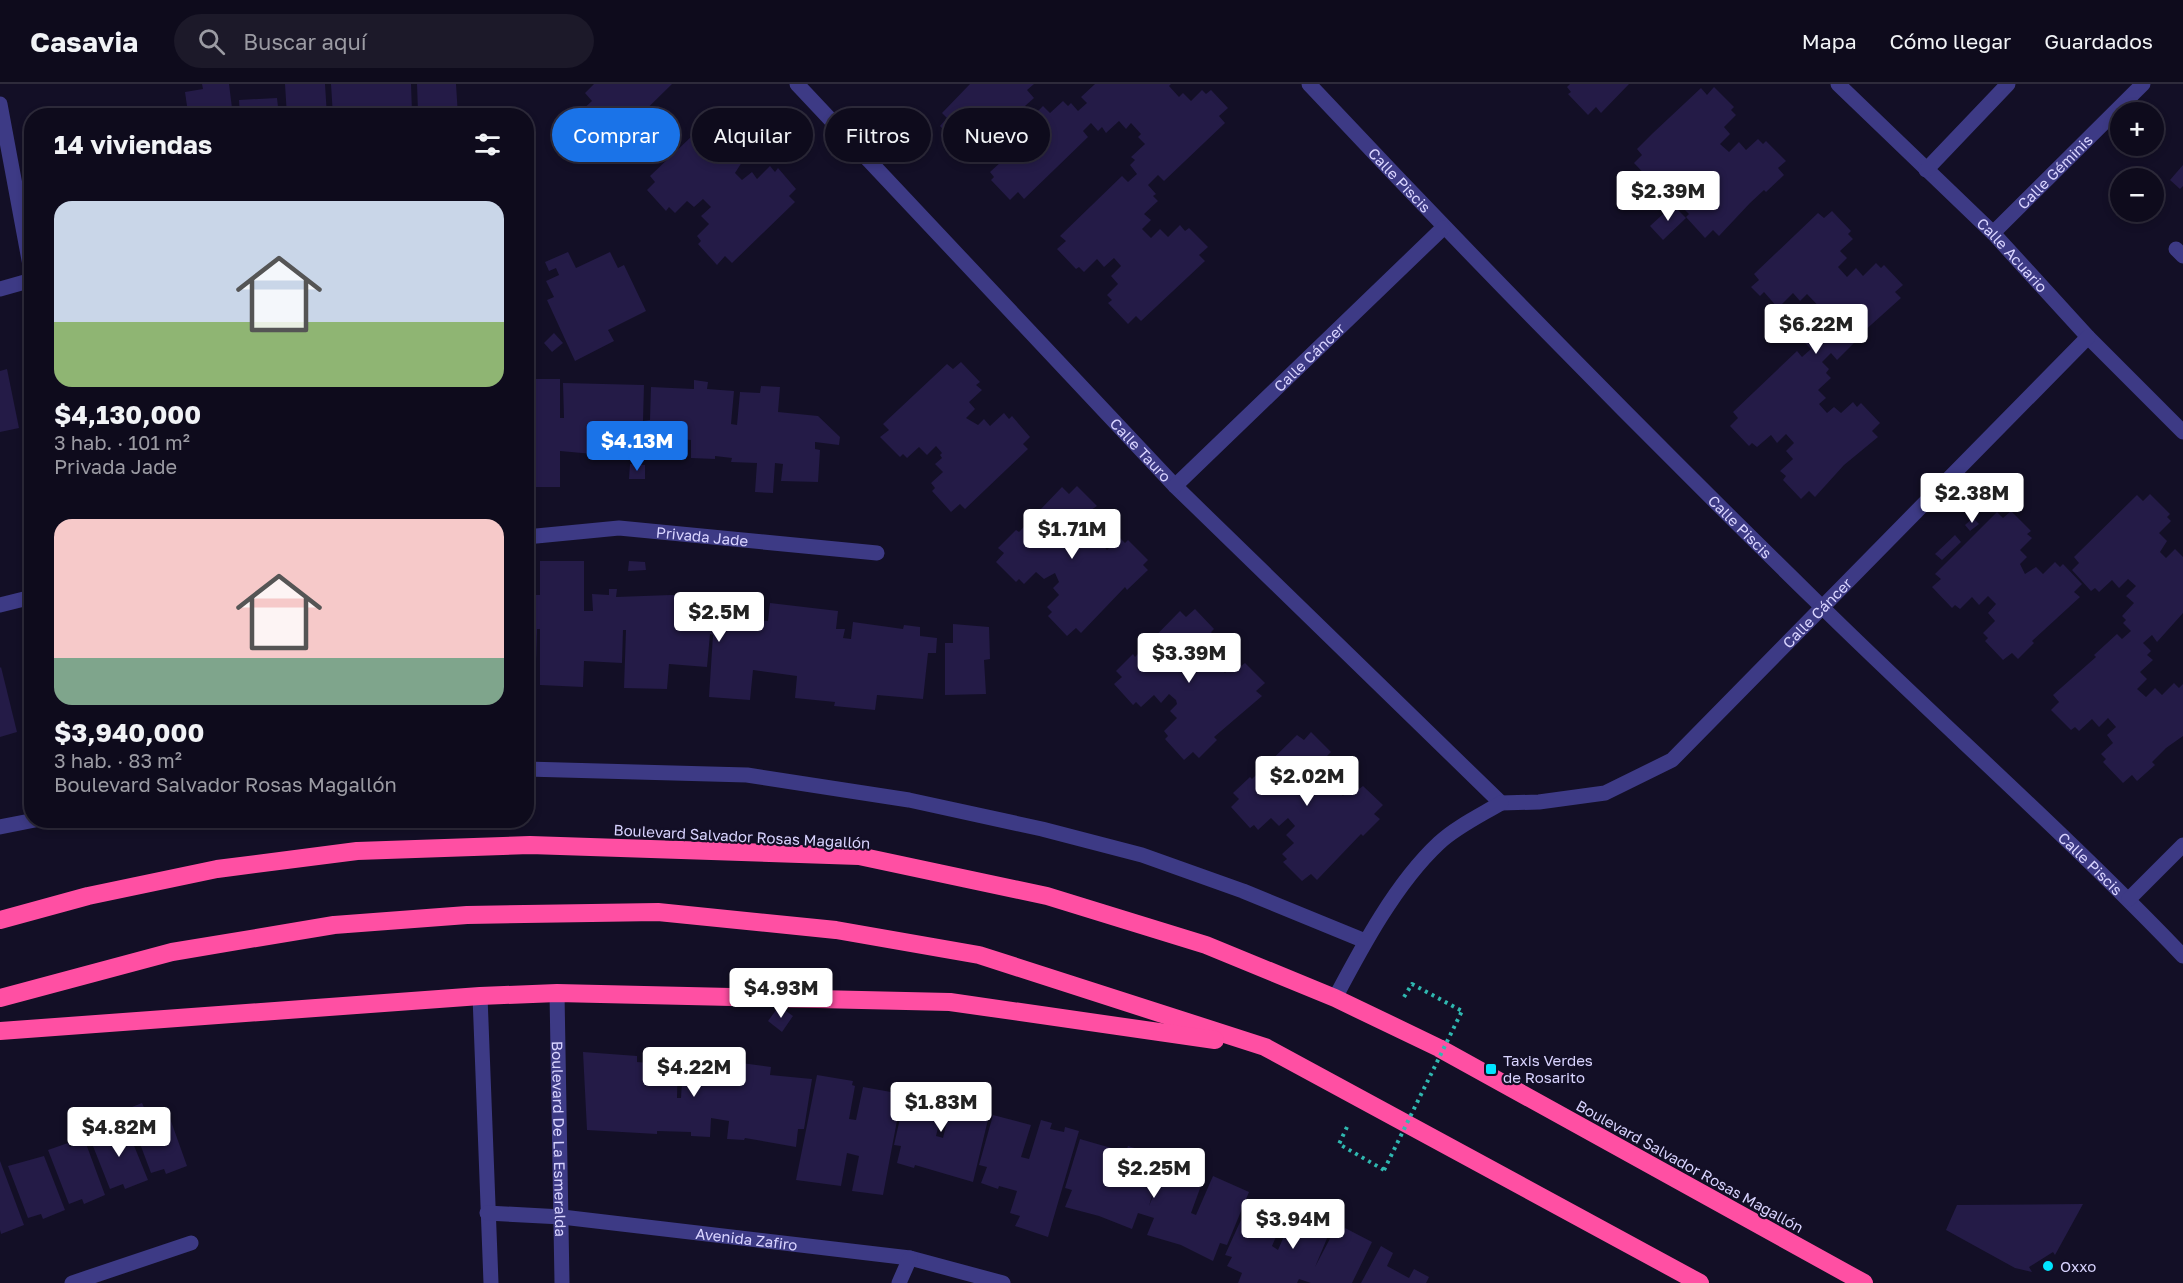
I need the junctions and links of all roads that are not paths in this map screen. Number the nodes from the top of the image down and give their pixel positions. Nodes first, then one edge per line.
1 (796, 84) edge
2 (1309, 84) edge
3 (1838, 84) edge
4 (2008, 84) edge
5 (2143, 84) edge
6 (0, 104) edge
7 (1926, 170) junction
8 (1443, 228) junction
9 (1992, 233) junction
10 (24, 234) edge
11 (24, 281) edge
12 (0, 289) edge
13 (2088, 337) junction
14 (2183, 432) edge
15 (1175, 486) junction
16 (534, 536) edge
17 (877, 554) dead end
18 (24, 599) edge
19 (0, 605) edge
20 (1822, 608) junction
21 (534, 769) edge
22 (1501, 802) junction
23 (24, 823) edge
24 (0, 828) edge
25 (2183, 845) edge
26 (2129, 899) junction
27 (0, 920) edge
28 (1365, 941) junction
29 (2183, 956) edge
30 (557, 993) junction
31 (480, 996) junction
32 (0, 998) edge
33 (1335, 999) junction
34 (0, 1031) edge
35 (1265, 1047) junction
36 (487, 1213) junction
37 (562, 1217) junction
38 (191, 1243) dead end
39 (910, 1258) junction
40 (72, 1283) edge
41 (491, 1283) edge
42 (562, 1283) edge
43 (898, 1283) edge
44 (1003, 1283) edge
45 (1700, 1283) edge
46 (1864, 1283) edge

1 - 15 street, Calle Tauro
2 - 8 street, Calle Piscis
3 - 7 street, Calle Acuario
4 - 7 street
5 - 9 street, Calle Géminis
6 - 10 street
7 - 9 street, Calle Acuario
8 - 15 street, Calle Cáncer
8 - 20 street, Calle Piscis
9 - 13 street, Calle Acuario
11 - 12 street
13 - 14 street, Calle Acuario
13 - 20 street, Calle Cáncer
15 - 22 street, Calle Tauro
16 - 17 street, Privada Jade
18 - 19 street
20 - 22 street, Calle Cáncer
20 - 26 street, Calle Piscis
21 - 28 street
22 - 28 street
23 - 24 street
25 - 26 street
26 - 29 street, Calle Piscis
27 - 33 highway, Boulevard Salvador Rosas Magallón
28 - 33 street
30 - 31 highway
30 - 35 highway
30 - 37 street, Boulevard De La Esmeralda
31 - 34 highway
31 - 36 street
32 - 35 highway
33 - 46 highway, Boulevard Salvador Rosas Magallón
35 - 45 highway
36 - 37 street, Avenida Zafiro
36 - 41 street
37 - 39 street, Avenida Zafiro
37 - 42 street, Boulevard De La Esmeralda
38 - 40 street
39 - 43 street
39 - 44 street, Avenida Zafiro

